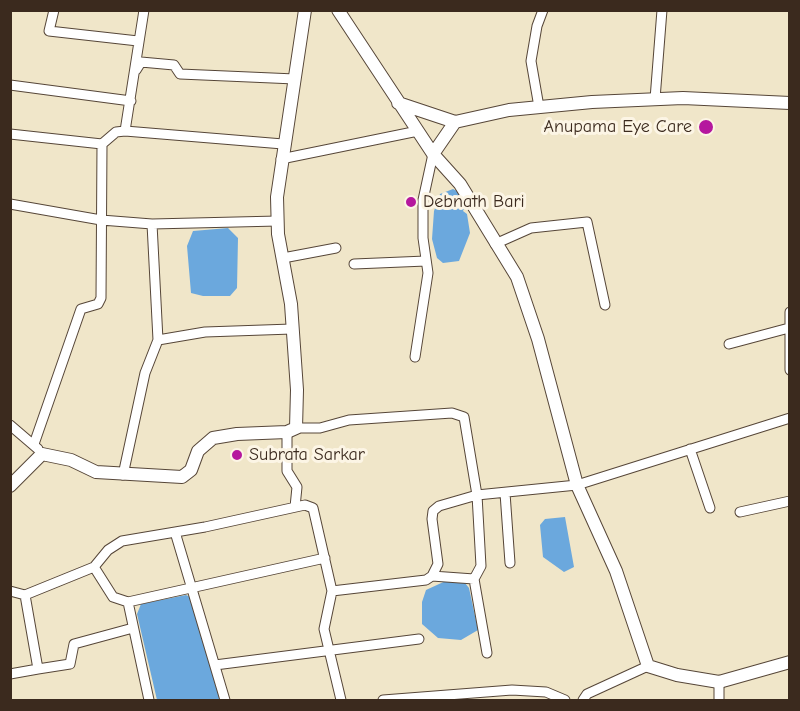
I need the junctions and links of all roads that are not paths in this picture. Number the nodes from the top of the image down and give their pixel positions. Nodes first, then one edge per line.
1 (54, 10) edge
2 (144, 10) edge
3 (304, 10) edge
4 (338, 10) edge
5 (543, 10) edge
6 (662, 10) edge
7 (138, 41) junction
8 (135, 72) junction
9 (295, 79) junction
10 (10, 85) edge
11 (655, 99) junction
12 (130, 101) junction
13 (398, 103) junction
14 (789, 103) edge
15 (539, 107) junction
16 (455, 122) junction
17 (125, 131) junction
18 (418, 131) junction
19 (10, 134) edge
20 (102, 144) junction
21 (283, 144) junction
22 (433, 154) junction
23 (281, 159) junction
24 (10, 204) edge
25 (101, 220) junction
26 (278, 221) junction
27 (152, 224) junction
28 (495, 244) junction
29 (336, 248) dead end
30 (282, 258) junction
31 (426, 261) junction
32 (354, 264) dead end
33 (605, 305) dead end
34 (789, 312) edge
35 (789, 328) edge
36 (292, 329) junction
37 (158, 339) junction
38 (729, 345) dead end
39 (415, 357) dead end
40 (789, 370) edge
41 (789, 418) edge
42 (10, 425) edge
43 (291, 430) junction
44 (38, 449) junction
45 (690, 449) junction
46 (123, 475) junction
47 (577, 485) junction
48 (10, 486) edge
49 (506, 493) junction
50 (477, 495) junction
51 (789, 501) edge
52 (295, 507) junction
53 (710, 508) dead end
54 (740, 512) dead end
55 (175, 532) junction
56 (325, 558) junction
57 (510, 563) dead end
58 (94, 567) junction
59 (432, 576) junction
60 (474, 579) junction
61 (194, 587) junction
62 (10, 591) edge
63 (332, 591) junction
64 (25, 595) junction
65 (128, 602) junction
66 (134, 628) junction
67 (419, 639) dead end
68 (329, 652) junction
69 (487, 652) dead end
70 (789, 662) edge
71 (215, 665) junction
72 (648, 666) junction
73 (38, 669) junction
74 (10, 674) edge
75 (719, 681) junction
76 (479, 697) edge
77 (149, 700) edge
78 (225, 700) edge
79 (341, 700) edge
80 (383, 700) edge
81 (565, 700) edge
82 (583, 700) edge
83 (719, 700) edge

1 - 7 street
2 - 7 street
3 - 9 street
4 - 13 street
5 - 15 street
6 - 11 street
7 - 8 street
8 - 9 street
8 - 12 street
9 - 21 street
10 - 12 street
11 - 14 street
11 - 15 street
12 - 17 street
13 - 16 street
13 - 18 street
15 - 16 street
16 - 22 street
17 - 20 street
17 - 21 street
18 - 22 street
18 - 23 street
19 - 20 street
20 - 25 street
21 - 23 street
22 - 28 street
22 - 31 street
23 - 26 street
24 - 25 street
25 - 27 street
25 - 44 street
26 - 27 street
26 - 30 street
27 - 37 street
28 - 33 street
28 - 47 street
29 - 30 street
30 - 36 street
31 - 32 street
31 - 39 street
34 - 35 street
35 - 38 street
35 - 40 street
36 - 37 street
36 - 43 street
37 - 46 street
41 - 45 street
42 - 44 street
43 - 46 street
43 - 50 street
43 - 52 street
44 - 46 street
44 - 48 street
45 - 47 street
45 - 53 street
47 - 49 street
47 - 72 street
49 - 50 street
49 - 57 street
50 - 59 street
50 - 60 street
51 - 54 street
52 - 55 street
52 - 56 street
55 - 58 street
55 - 61 street
56 - 61 street
56 - 63 street
58 - 64 street
58 - 65 street
59 - 60 street
59 - 63 street
60 - 69 street
61 - 65 street
61 - 71 street
62 - 64 street
63 - 68 street
64 - 73 street
65 - 66 street
66 - 73 street
66 - 77 street
67 - 68 street
68 - 71 street
68 - 79 street
70 - 75 street
71 - 78 street
72 - 75 street
72 - 82 street
73 - 74 street
75 - 83 street
76 - 80 street
76 - 81 street

